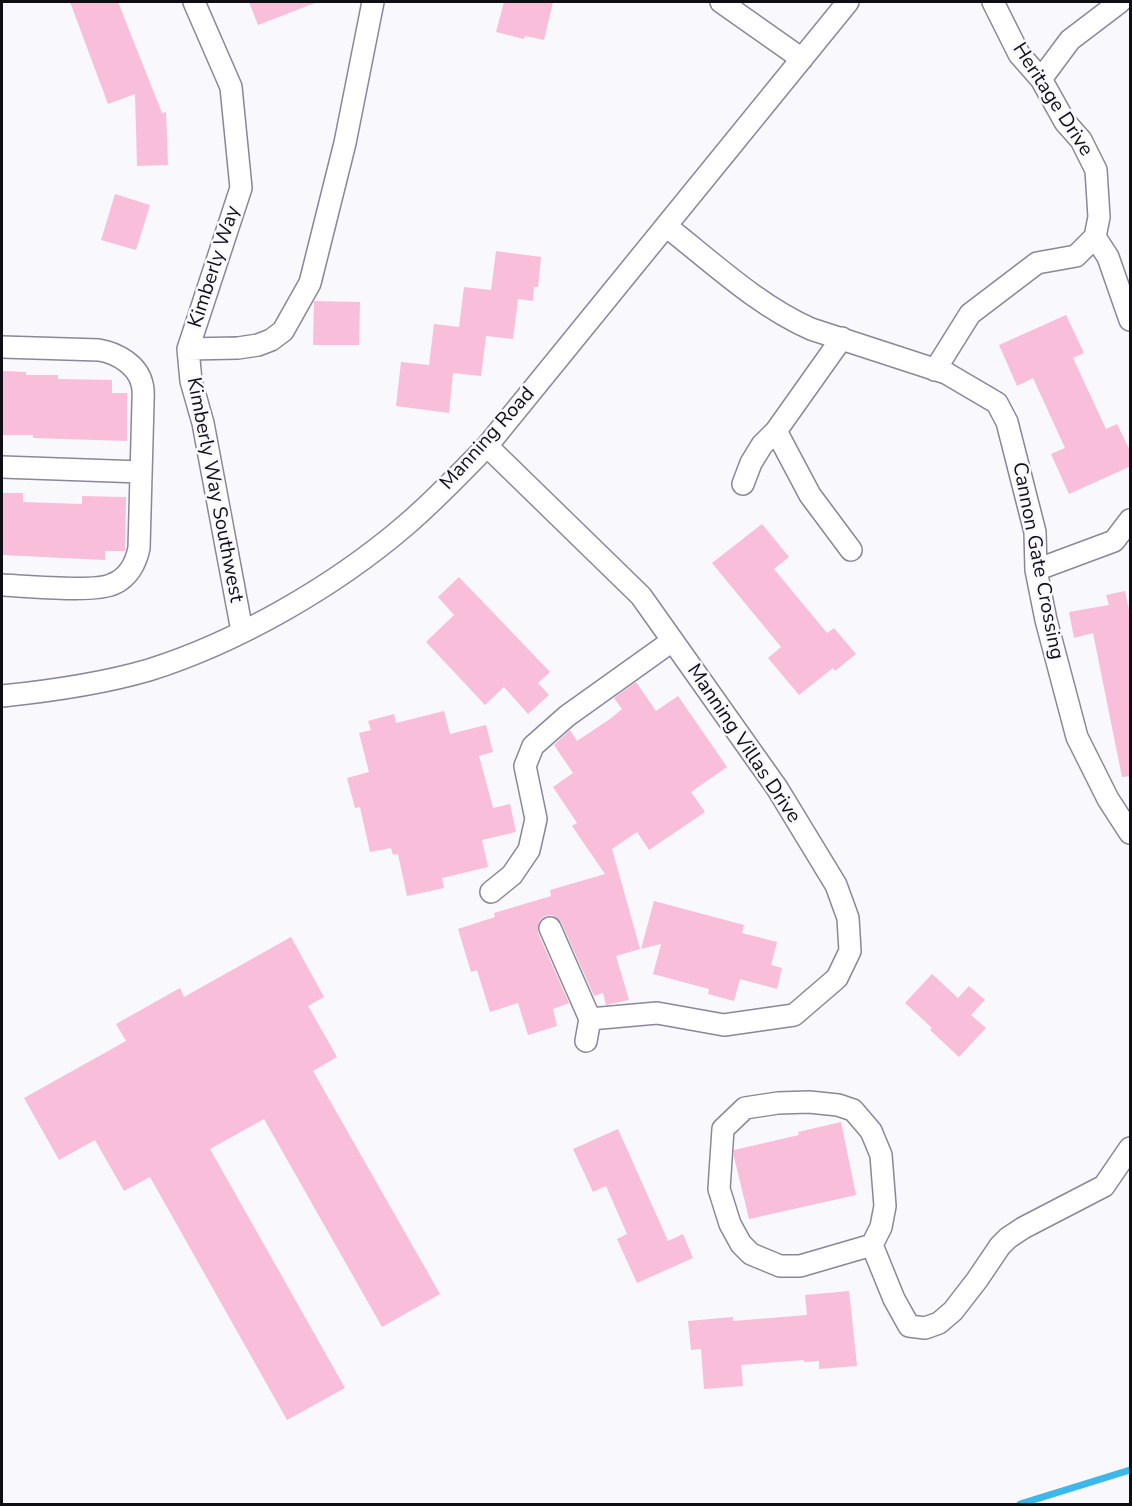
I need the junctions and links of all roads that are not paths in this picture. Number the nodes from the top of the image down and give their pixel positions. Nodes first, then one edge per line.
1 (194, 2) edge
2 (373, 2) edge
3 (721, 2) edge
4 (848, 2) edge
5 (993, 2) edge
6 (1120, 2) edge
7 (802, 59) junction
8 (1041, 79) junction
9 (666, 226) junction
10 (1095, 237) junction
11 (1131, 320) edge
12 (842, 338) junction
13 (2, 347) edge
14 (188, 349) junction
15 (935, 370) junction
16 (776, 431) junction
17 (487, 446) junction
18 (2, 468) edge
19 (141, 472) junction
20 (743, 484) dead end
21 (1131, 520) edge
22 (851, 550) dead end
23 (1036, 570) junction
24 (2, 585) edge
25 (242, 631) junction
26 (672, 640) junction
27 (2, 696) edge
28 (1131, 833) edge
29 (490, 892) dead end
30 (550, 927) dead end
31 (590, 1019) junction
32 (586, 1041) dead end
33 (1131, 1148) edge
34 (872, 1245) junction

1 - 14 street, Kimberly Way
2 - 14 street, Kimberly Way
3 - 7 street
4 - 7 street, Manning Road
5 - 8 street, Heritage Drive
6 - 8 street
7 - 9 street, Manning Road
8 - 10 street, Heritage Drive
9 - 12 street, Cannon Gate Crossing
9 - 17 street, Manning Road
10 - 11 street
10 - 15 street
12 - 15 street, Cannon Gate Crossing
12 - 16 street
13 - 19 street
14 - 25 street, Kimberly Way Southwest
15 - 23 street, Cannon Gate Crossing
16 - 20 street
16 - 22 street
17 - 25 street, Manning Road
17 - 26 street, Manning Villas Drive
18 - 19 street
19 - 24 street
21 - 23 street
23 - 28 street, Cannon Gate Crossing
25 - 27 street, Manning Road
26 - 29 street
26 - 31 street, Manning Villas Drive
30 - 31 street
31 - 32 street
33 - 34 street
34 - 34 street

